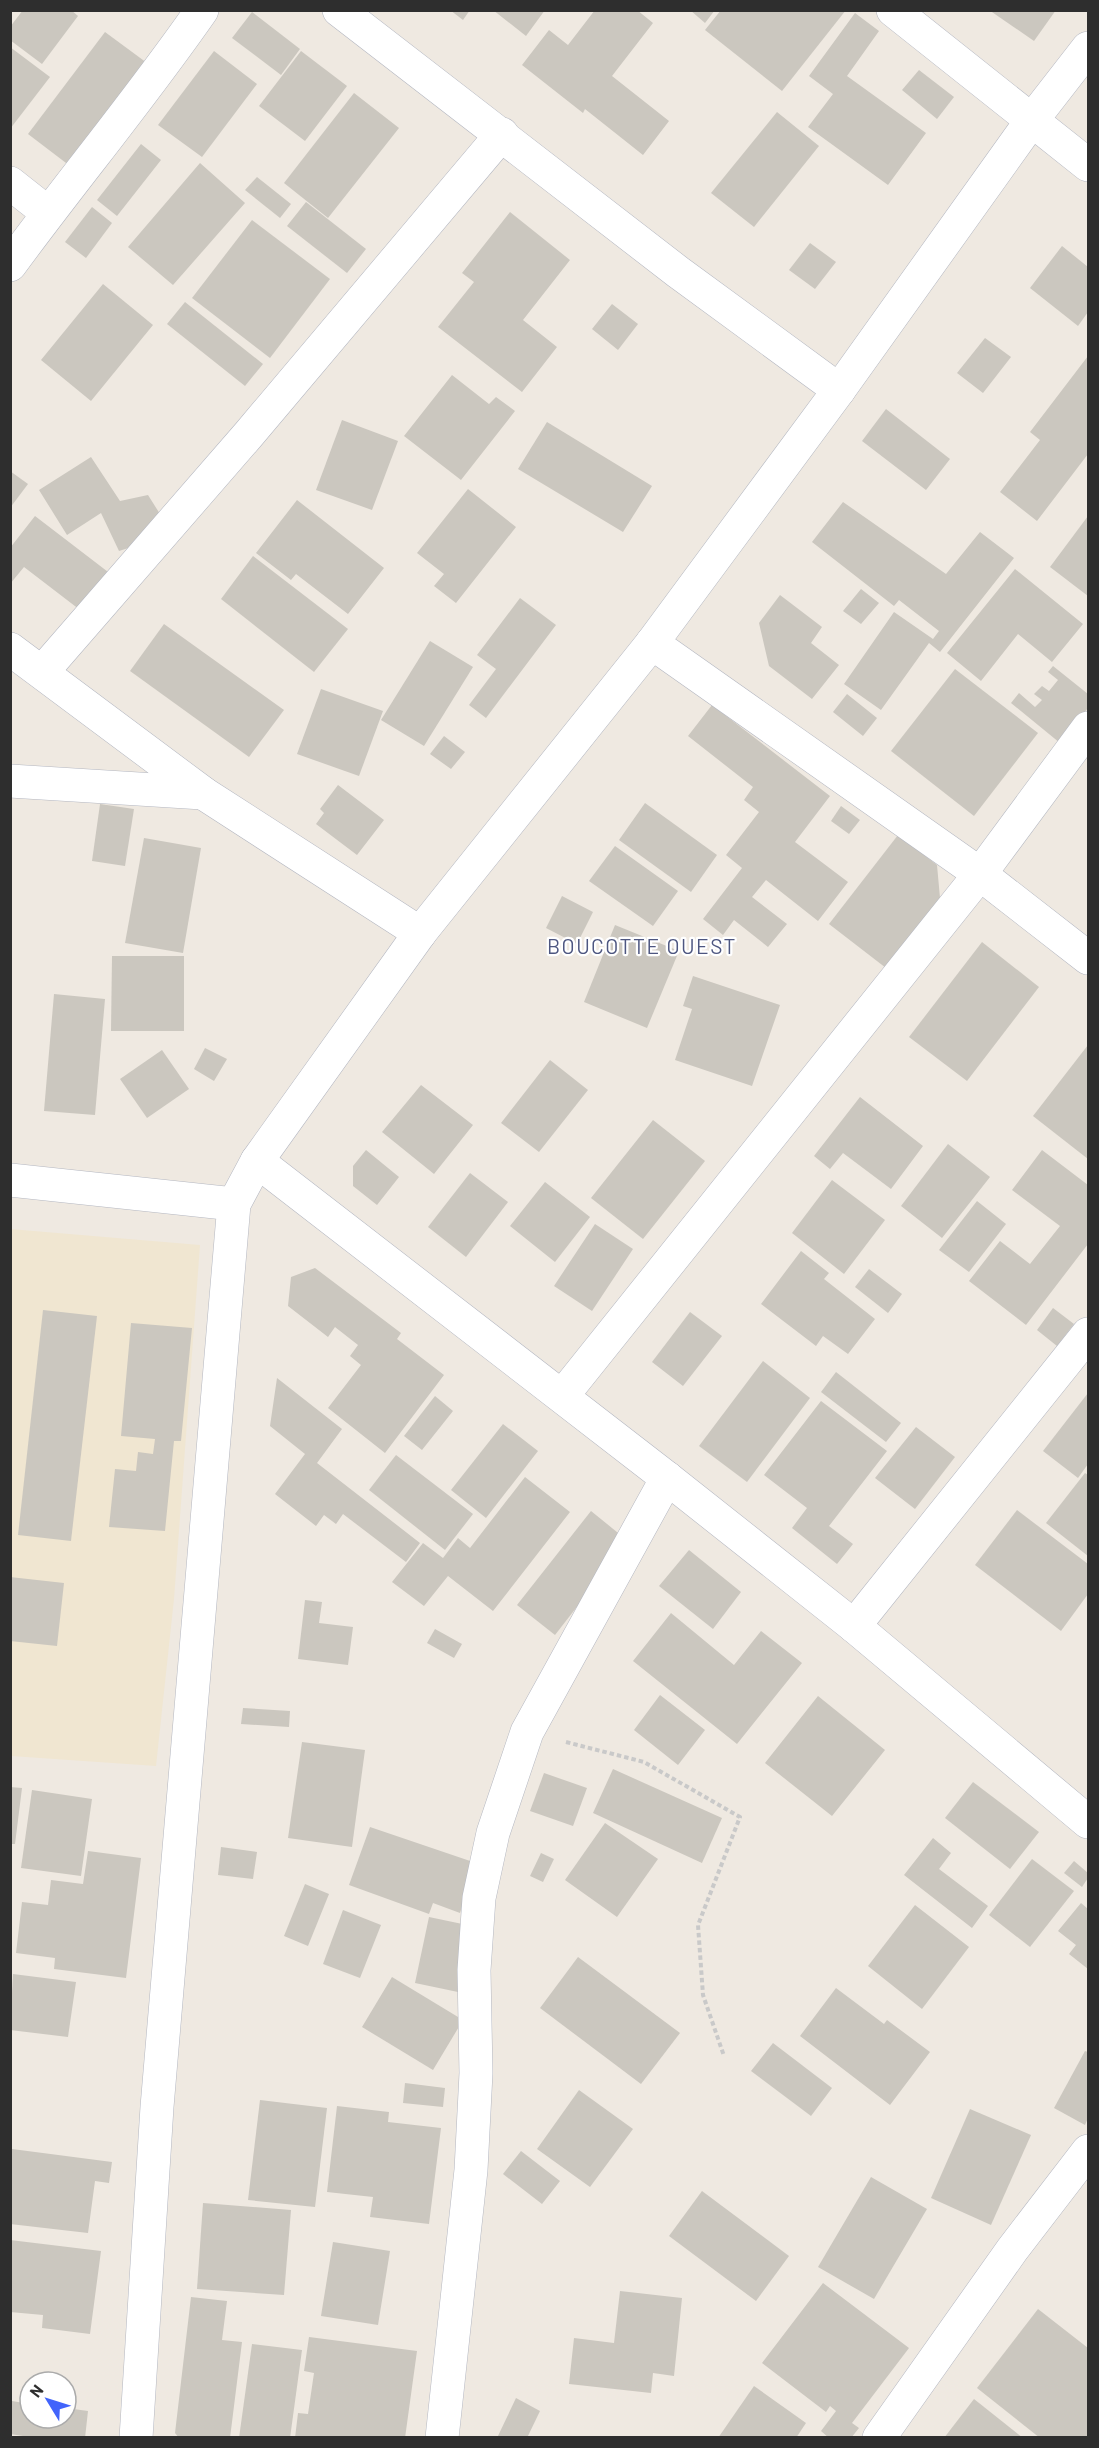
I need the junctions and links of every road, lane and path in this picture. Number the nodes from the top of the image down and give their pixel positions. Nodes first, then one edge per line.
1 (202, 10) edge
2 (339, 10) edge
3 (892, 10) edge
4 (1089, 48) edge
5 (1032, 120) junction
6 (502, 134) junction
7 (1089, 165) edge
8 (10, 183) edge
9 (48, 213) junction
10 (10, 265) edge
11 (839, 390) junction
12 (652, 643) junction
13 (10, 649) edge
14 (43, 671) junction
15 (1089, 728) edge
16 (10, 781) edge
17 (203, 793) junction
18 (980, 874) junction
19 (420, 933) junction
20 (1089, 958) edge
21 (257, 1161) junction
22 (10, 1180) edge
23 (234, 1204) junction
24 (1085, 1345) edge
25 (563, 1395) junction
26 (667, 1478) junction
27 (854, 1626) junction
28 (527, 1732) junction
29 (1089, 1822) edge
30 (724, 2056) dead end
31 (1089, 2151) edge
32 (136, 2438) edge
33 (442, 2438) edge
34 (879, 2438) edge

1 - 9 street
2 - 6 street
3 - 5 street
4 - 5 street
5 - 7 street
5 - 11 street
6 - 11 street
6 - 14 street
8 - 9 street
9 - 10 street
11 - 12 street
12 - 18 street
12 - 19 street
13 - 14 street
14 - 17 street
15 - 18 street
16 - 17 street
17 - 19 street
18 - 20 street
18 - 25 street
19 - 21 street
21 - 23 street
21 - 25 street
22 - 23 street
23 - 32 street
24 - 27 street
25 - 26 street
26 - 27 street
26 - 28 street
27 - 29 street
28 - 30 path
28 - 33 street
31 - 34 street

